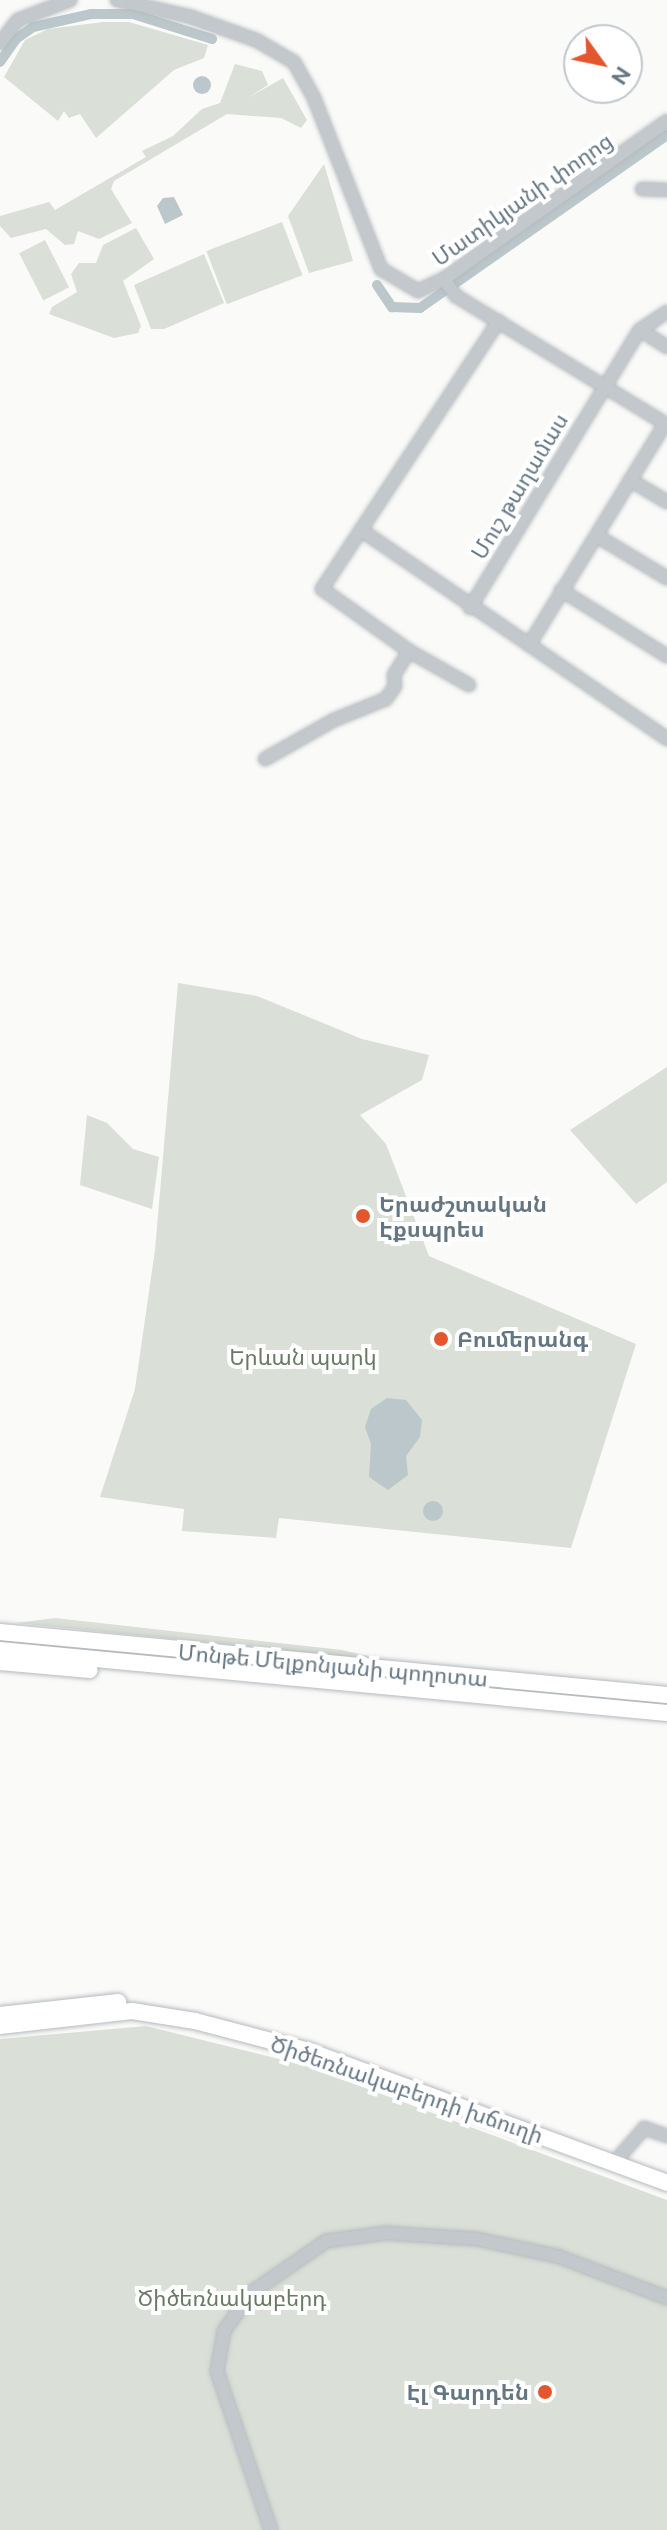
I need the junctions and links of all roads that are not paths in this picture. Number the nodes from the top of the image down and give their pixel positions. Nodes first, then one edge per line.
1 (70, 0) edge
2 (117, 0) edge
3 (0, 43) edge
4 (667, 121) edge
5 (642, 189) dead end
6 (667, 190) edge
7 (444, 279) junction
8 (667, 312) edge
9 (499, 321) junction
10 (640, 330) junction
11 (667, 347) edge
12 (604, 386) junction
13 (666, 424) edge
14 (630, 480) junction
15 (667, 502) edge
16 (361, 530) junction
17 (597, 536) junction
18 (667, 578) edge
19 (561, 590) junction
20 (470, 608) junction
21 (529, 645) junction
22 (409, 651) junction
23 (667, 656) edge
24 (469, 685) dead end
25 (667, 739) edge
26 (265, 759) dead end
27 (0, 1632) edge
28 (0, 1650) edge
29 (0, 1662) edge
30 (407, 1673) junction
31 (405, 1690) junction
32 (667, 1695) edge
33 (519, 1702) junction
34 (624, 1702) junction
35 (667, 1713) edge
36 (0, 2015) edge
37 (0, 2026) edge
38 (667, 2136) edge
39 (620, 2156) junction
40 (667, 2173) edge
41 (667, 2183) edge
42 (667, 2298) edge
43 (271, 2530) edge

1 - 3 street
2 - 7 street, Մատիկյանի փողոց
4 - 7 street, Մատիկյանի փողոց
5 - 6 street
7 - 9 street
8 - 10 street, Մուշ թաղամաս
9 - 12 street
9 - 16 street
10 - 11 street
10 - 12 street, Մուշ թաղամաս
12 - 13 street
12 - 20 street, Մուշ թաղամաս
13 - 14 street
14 - 15 street
14 - 17 street
16 - 20 street
16 - 22 street
17 - 18 street
17 - 19 street
19 - 21 street
19 - 23 street
20 - 21 street
21 - 25 street
22 - 24 street
22 - 26 street
27 - 30 main road, Մոնթե Մելքոնյանի պողոտա
28 - 31 main road, Մոնթե Մելքոնյանի պողոտա
29 - 33 main road
30 - 31 main road
30 - 34 main road, Մոնթե Մելքոնյանի պողոտա
31 - 33 main road, Մոնթե Մելքոնյանի պողոտա
32 - 34 main road, Մոնթե Մելքոնյանի պողոտա
33 - 34 main road, Մոնթե Մելքոնյանի պողոտա
34 - 35 main road, Մոնթե Մելքոնյանի պողոտա
36 - 39 main road, Ծիծեռնակաբերդի խճուղի
37 - 41 main road, Ծիծեռնակաբերդի խճուղի
38 - 39 street
39 - 40 main road, Ծիծեռնակաբերդի խճուղի
42 - 43 street

